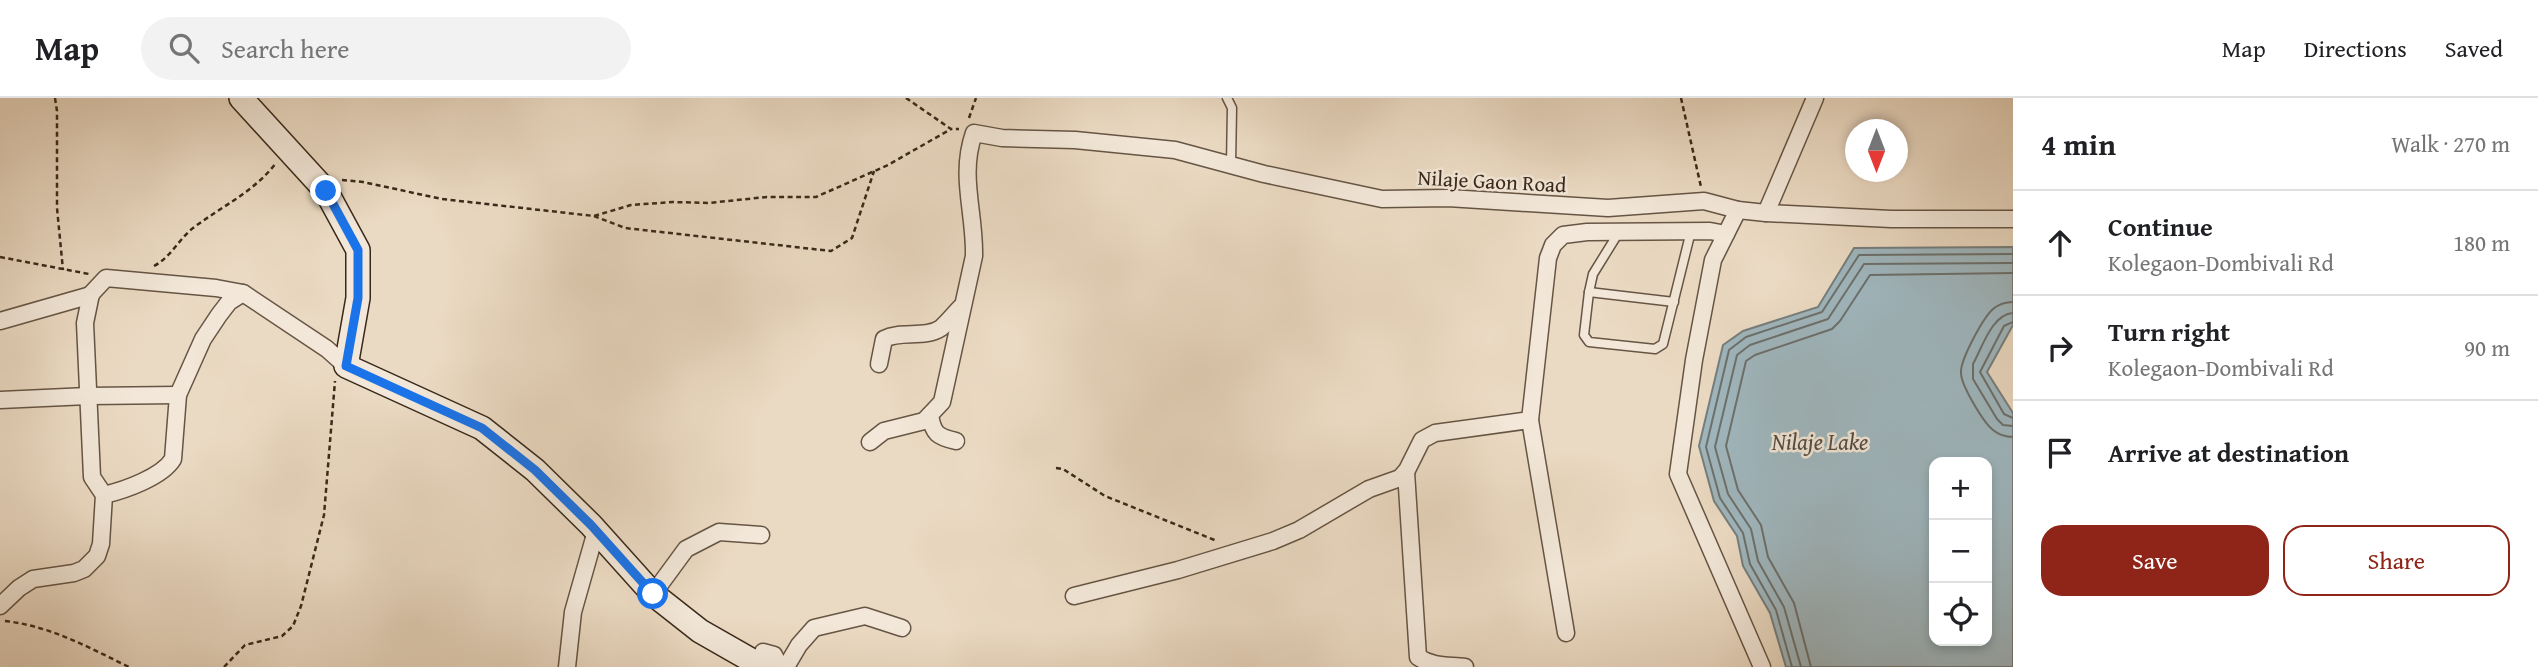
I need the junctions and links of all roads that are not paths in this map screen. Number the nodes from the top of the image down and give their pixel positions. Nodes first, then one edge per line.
1 (241, 98) edge
2 (1227, 98) edge
3 (1815, 98) edge
4 (1231, 165) junction
5 (1603, 208) junction
6 (1738, 210) junction
7 (1766, 213) junction
8 (2013, 219) edge
9 (1691, 231) junction
10 (1599, 232) junction
11 (1619, 232) junction
12 (1726, 234) junction
13 (1588, 292) junction
14 (243, 293) junction
15 (91, 295) junction
16 (1674, 302) junction
17 (963, 305) junction
18 (0, 321) edge
19 (341, 361) junction
20 (879, 364) dead end
21 (178, 395) junction
22 (88, 396) junction
23 (0, 400) edge
24 (930, 415) junction
25 (1530, 420) junction
26 (956, 441) dead end
27 (870, 442) dead end
28 (1406, 472) junction
29 (104, 495) junction
30 (596, 531) junction
31 (761, 535) dead end
32 (653, 594) junction
33 (1074, 596) dead end
34 (0, 606) edge
35 (902, 628) dead end
36 (1566, 633) dead end
37 (763, 659) edge
38 (566, 667) edge
39 (772, 667) edge
40 (786, 667) edge
41 (1465, 667) edge
42 (1762, 667) edge

1 - 19 street
2 - 4 lane
3 - 7 street
4 - 5 street, Nilaje Gaon Road
4 - 17 street, Nilaje Gaon Road
5 - 6 street, Nilaje Gaon Road
5 - 10 street
6 - 7 street, Nilaje Gaon Road
6 - 12 street
7 - 8 street, Nilaje Gaon Road
9 - 11 street
9 - 12 street
9 - 16 lane
10 - 11 street
10 - 25 street
11 - 13 lane
12 - 42 street
13 - 16 lane
13 - 16 lane
14 - 15 street
14 - 19 street
14 - 21 street
15 - 18 street
15 - 22 street
17 - 20 street
17 - 24 street
19 - 30 street
21 - 22 street
21 - 29 street
22 - 23 street
22 - 29 street
24 - 26 street
24 - 27 street
25 - 28 street
25 - 36 street
28 - 33 street
28 - 41 street
29 - 34 street
30 - 32 street
30 - 38 street
31 - 32 street
32 - 37 street
35 - 40 street
37 - 39 street

